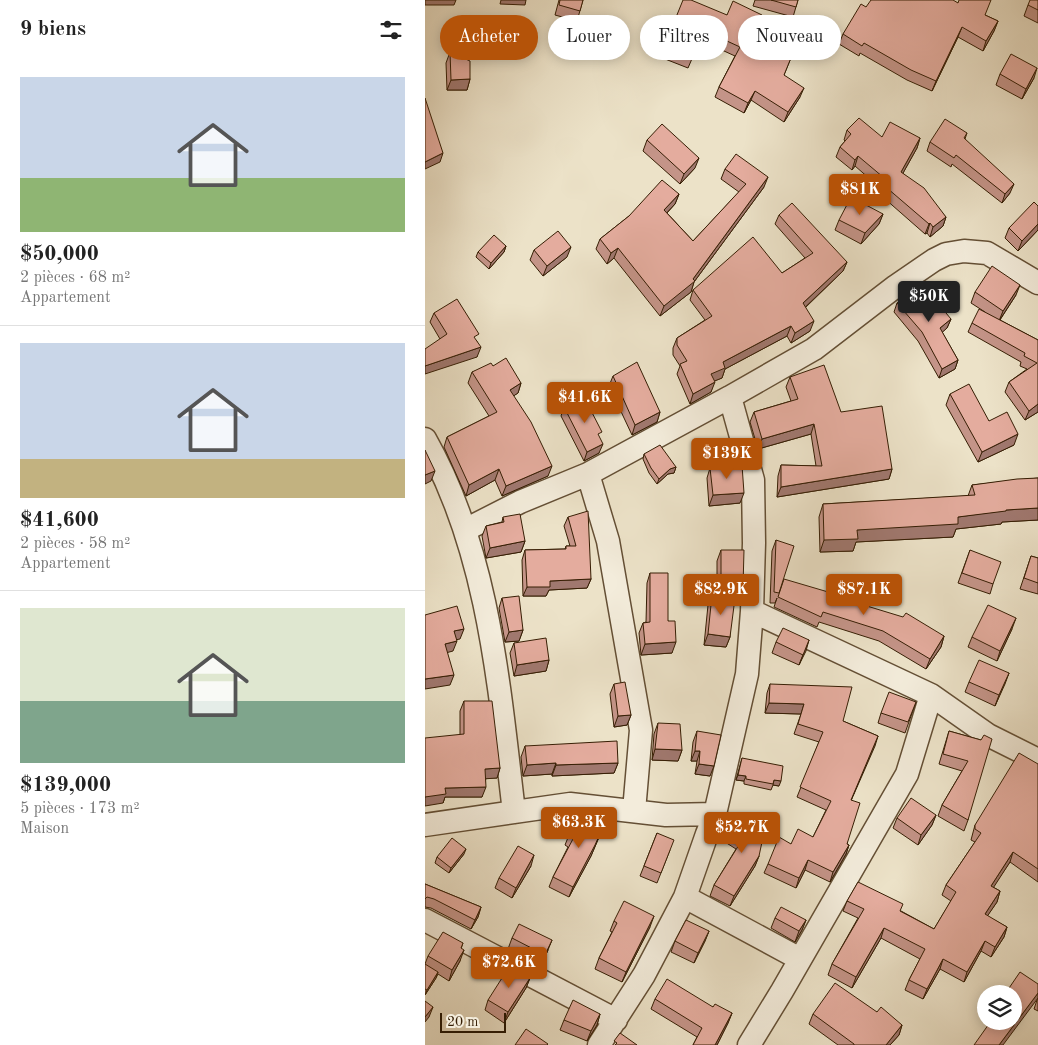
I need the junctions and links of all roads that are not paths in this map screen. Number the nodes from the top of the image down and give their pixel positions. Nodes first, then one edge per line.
1 (1038, 283) edge
2 (730, 397) junction
3 (425, 439) edge
4 (588, 474) junction
5 (465, 530) junction
6 (752, 611) junction
7 (931, 695) junction
8 (1038, 760) edge
9 (634, 811) junction
10 (514, 812) junction
11 (715, 814) junction
12 (425, 825) edge
13 (685, 897) junction
14 (425, 920) edge
15 (800, 959) junction
16 (616, 1020) junction
17 (599, 1045) edge
18 (749, 1045) edge

1 - 2 street
2 - 4 street
2 - 6 street
3 - 5 street
4 - 5 street
4 - 9 street
5 - 10 street
6 - 7 street
6 - 11 street
7 - 8 street
7 - 15 street
9 - 10 street
9 - 11 street
10 - 12 street
11 - 13 street
13 - 15 street
13 - 16 street
14 - 16 street
15 - 18 street
16 - 17 street

